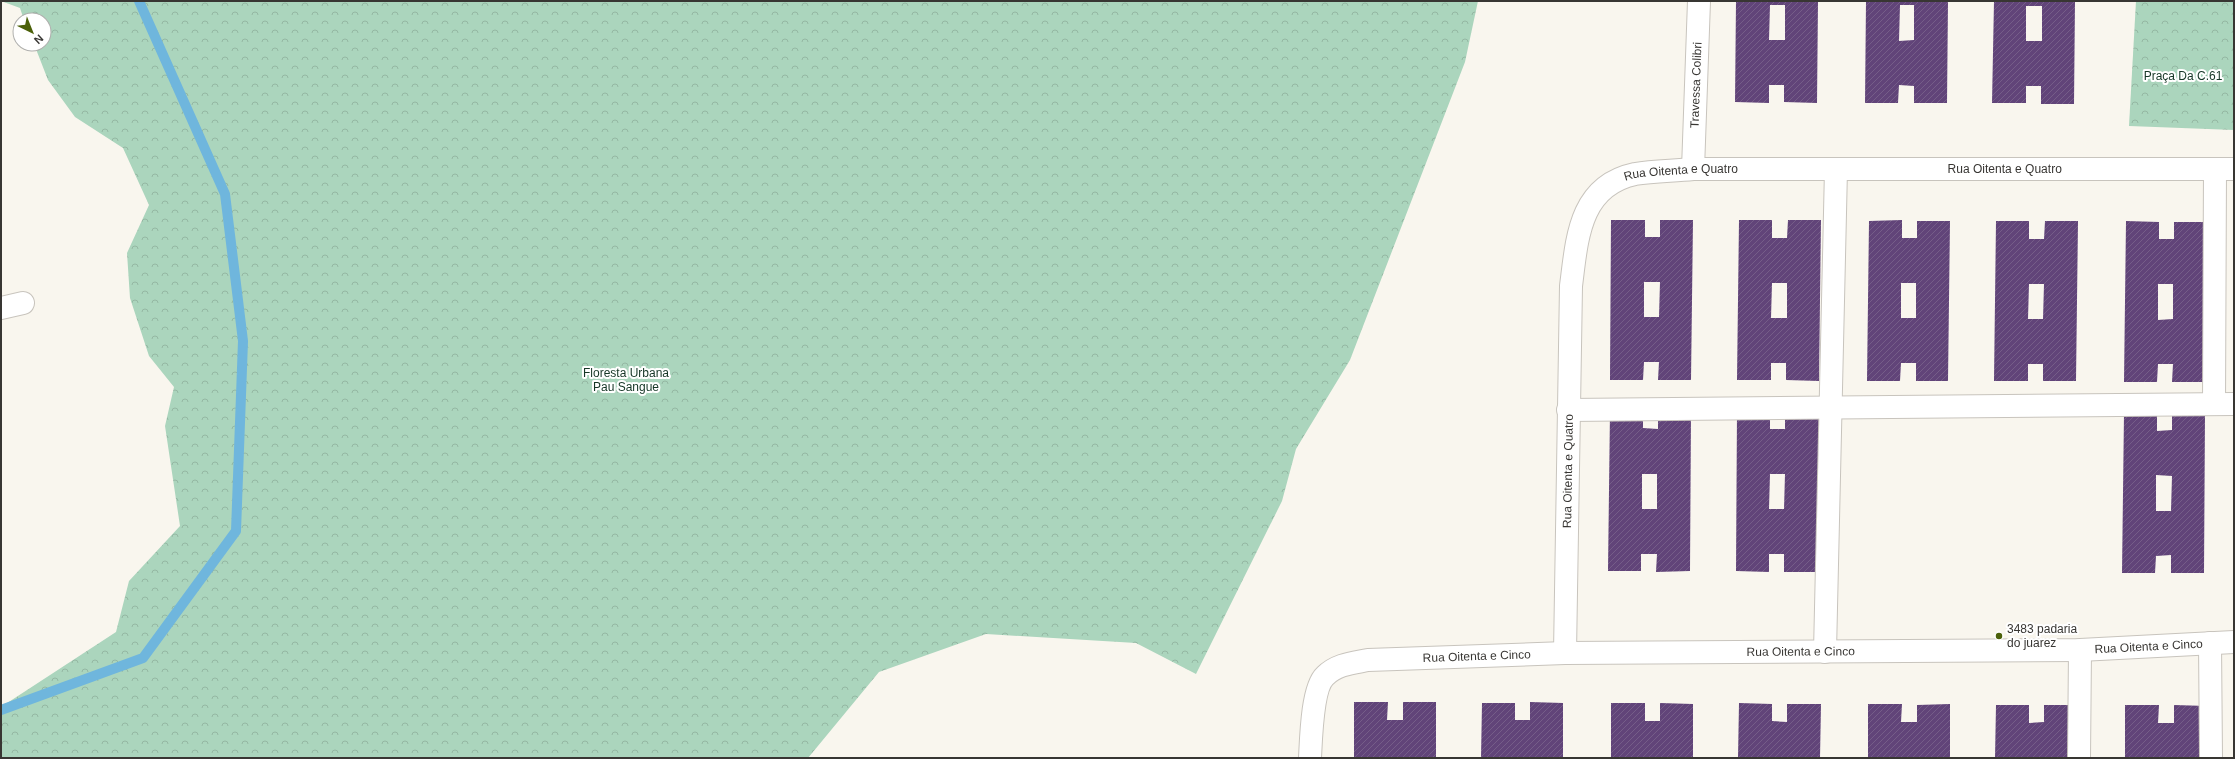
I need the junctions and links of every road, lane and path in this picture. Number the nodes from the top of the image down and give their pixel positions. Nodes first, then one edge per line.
1 (1699, 1) edge
2 (1693, 169) junction
3 (1836, 169) junction
4 (2225, 169) edge
5 (23, 303) dead end
6 (1, 308) edge
7 (2224, 404) edge
8 (1832, 408) junction
9 (1568, 410) junction
10 (2234, 642) edge
11 (2210, 643) junction
12 (2080, 650) junction
13 (1825, 652) junction
14 (1565, 653) junction
15 (1310, 758) edge
16 (2079, 758) edge
17 (2211, 758) edge

1 - 2 street, Travessa Colibri
2 - 3 street, Rua Oitenta e Quatro
2 - 9 street, Rua Oitenta e Quatro
3 - 4 street, Rua Oitenta e Quatro
3 - 8 street
4 - 7 street
5 - 6 street
7 - 8 street
8 - 9 street
8 - 13 street
9 - 14 street, Rua Oitenta e Quatro
10 - 11 street, Rua Oitenta e Cinco
11 - 12 street, Rua Oitenta e Cinco
11 - 17 street
12 - 13 street, Rua Oitenta e Cinco
12 - 16 street
13 - 14 street, Rua Oitenta e Cinco
14 - 15 street, Rua Oitenta e Cinco

